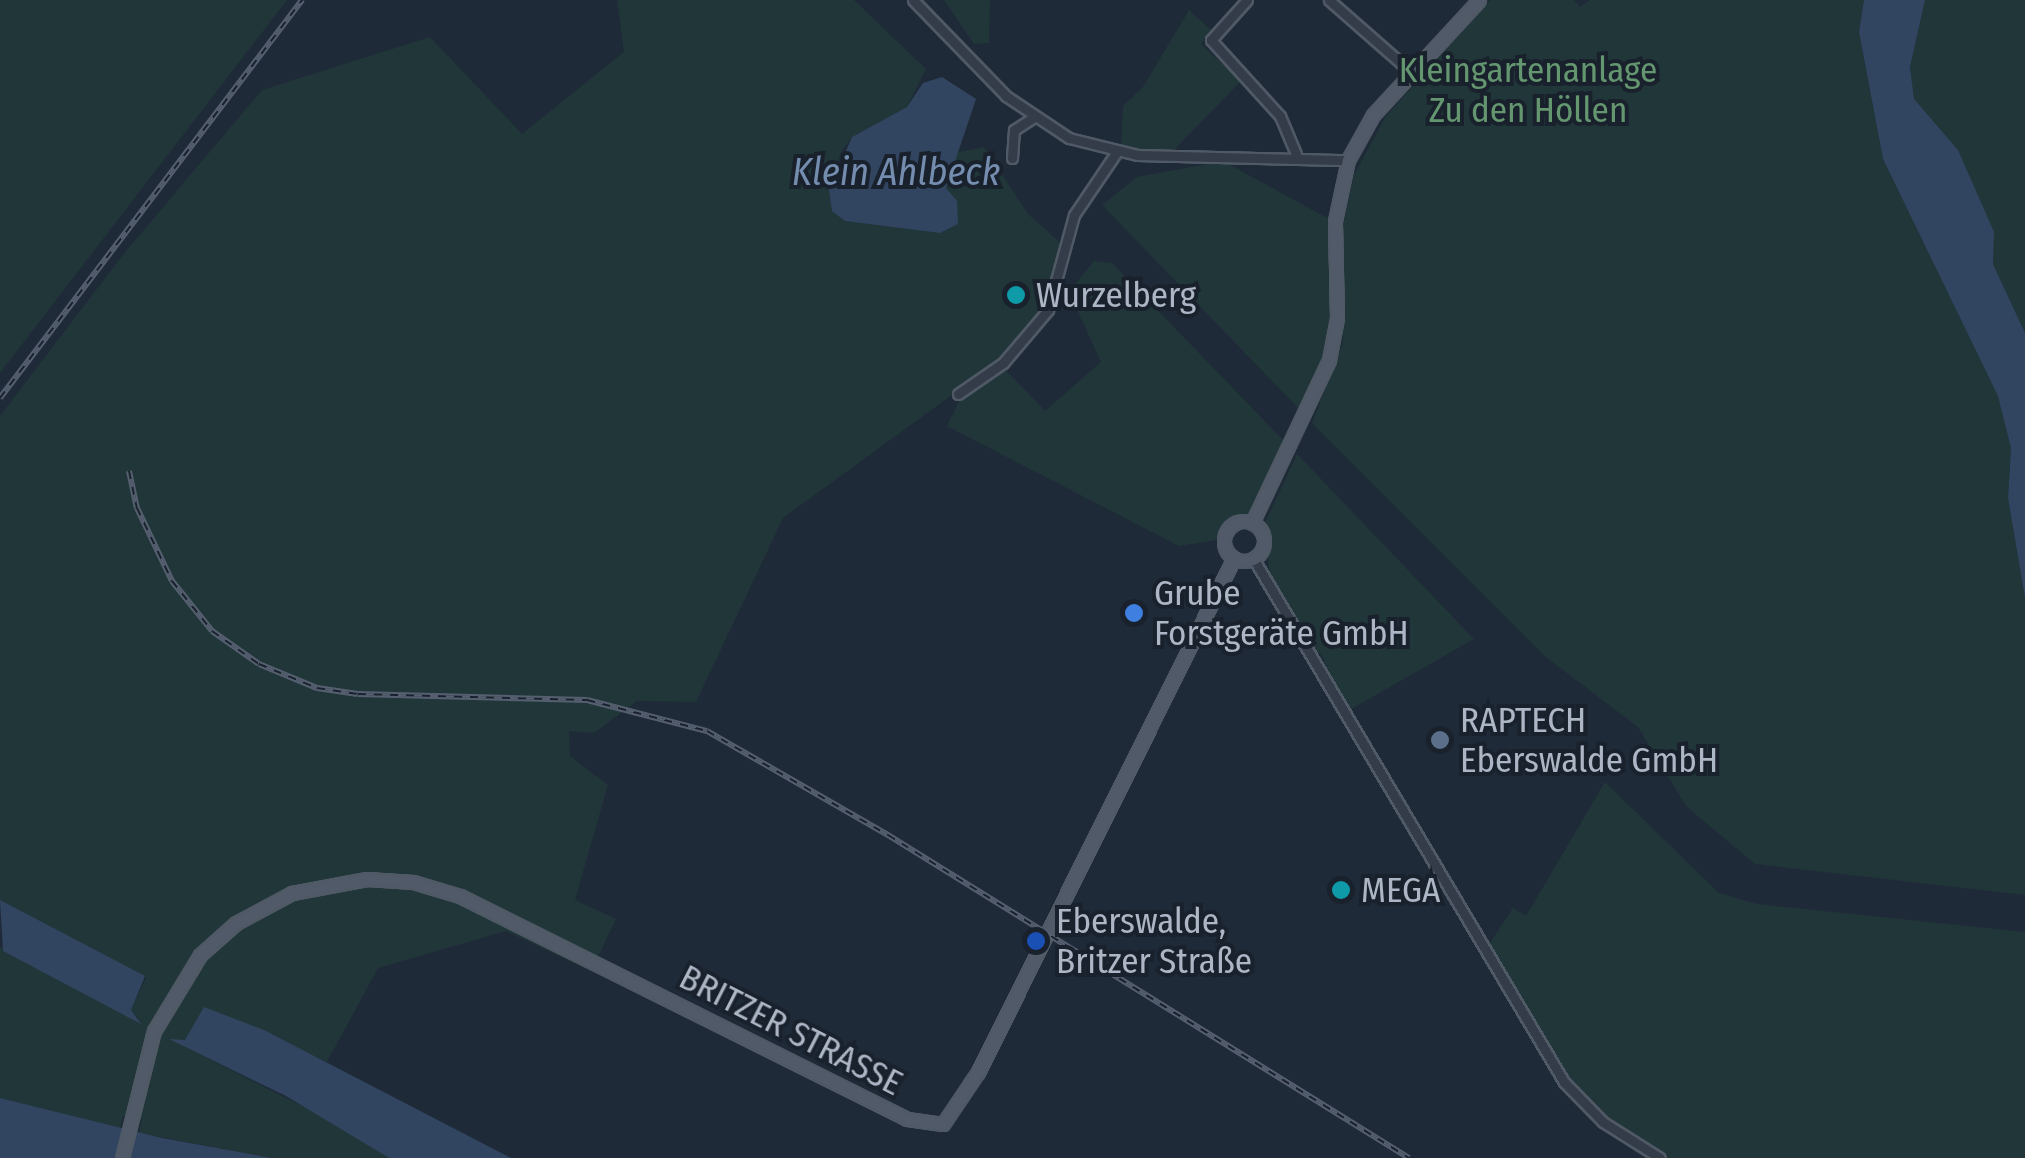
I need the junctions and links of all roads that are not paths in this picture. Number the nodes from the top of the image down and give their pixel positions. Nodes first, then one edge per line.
1 (913, 0) edge
2 (1247, 0) edge
3 (1329, 0) edge
4 (1479, 0) edge
5 (1412, 73) junction
6 (1034, 117) junction
7 (1116, 153) junction
8 (1296, 154) junction
9 (1012, 158) dead end
10 (1348, 160) junction
11 (958, 394) dead end
12 (1252, 523) junction
13 (1234, 558) junction
14 (1253, 558) junction
15 (122, 1158) edge
16 (1660, 1158) edge

1 - 6 street
2 - 8 street
3 - 5 street
4 - 5 main road, BRITZER STRASSE
5 - 10 main road, BRITZER STRASSE
6 - 7 street
6 - 9 street
7 - 8 street
7 - 11 street
8 - 10 street
10 - 12 main road, BRITZER STRASSE
12 - 13 main road, BRITZER STRASSE
12 - 14 main road, BRITZER STRASSE
13 - 14 main road
13 - 15 main road, BRITZER STRASSE
14 - 16 street

